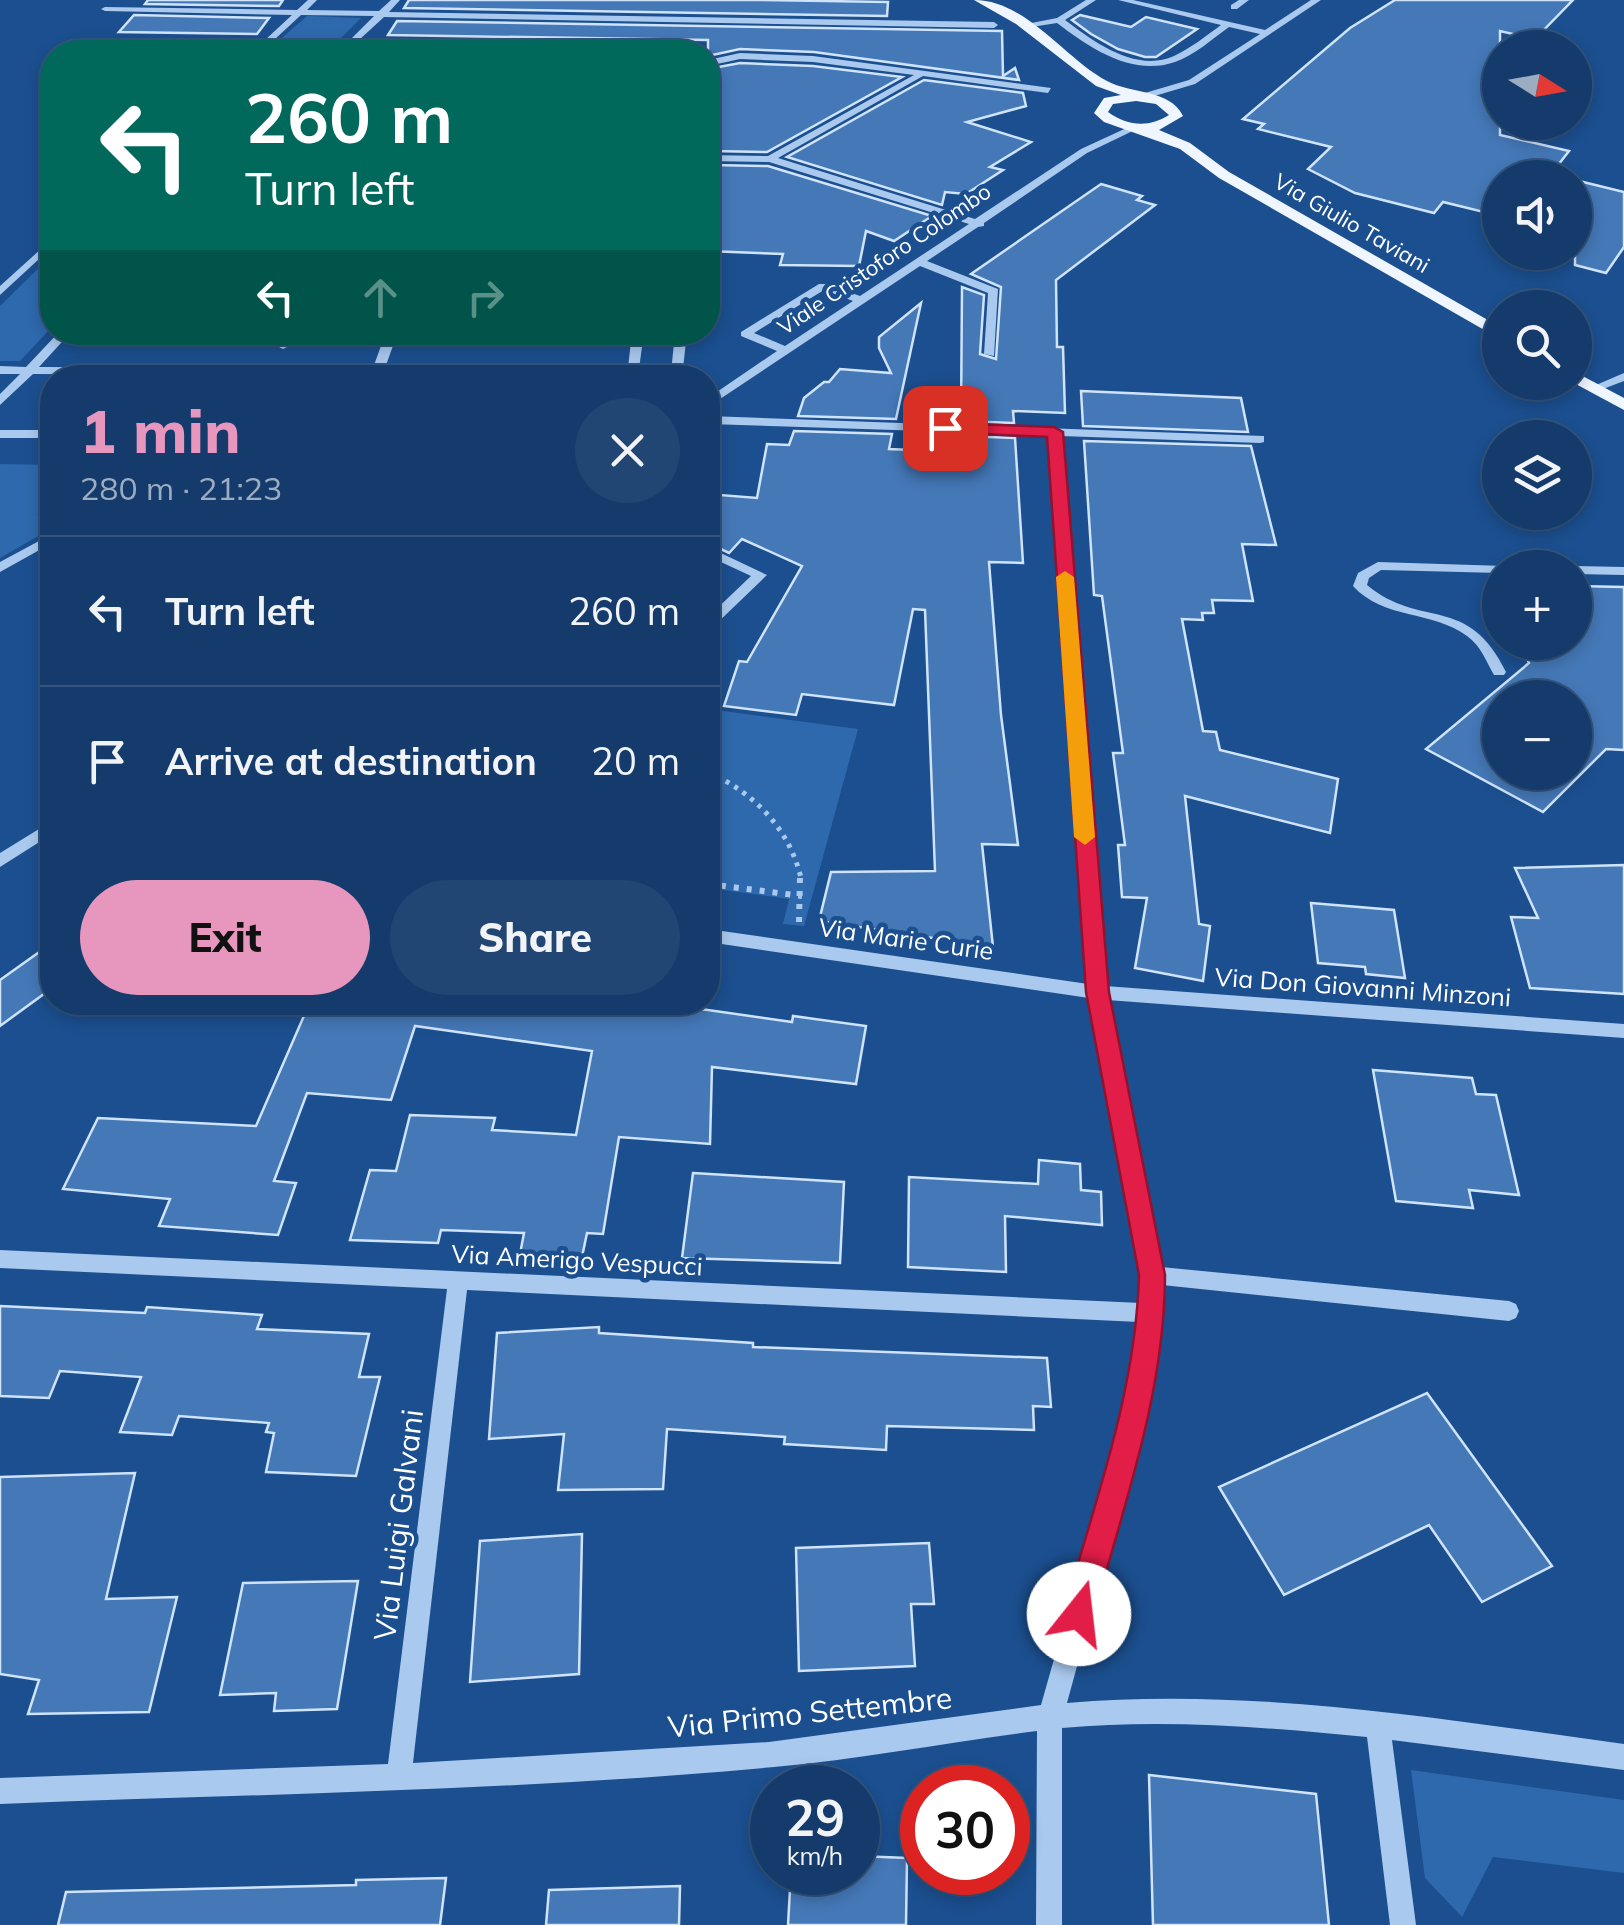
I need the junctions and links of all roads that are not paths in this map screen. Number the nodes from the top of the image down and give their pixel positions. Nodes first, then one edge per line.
1 (313, 0) edge
2 (396, 0) edge
3 (980, 0) edge
4 (1092, 0) edge
5 (1122, 0) edge
6 (1245, 0) edge
7 (1317, 0) edge
8 (1234, 7) dead end
9 (105, 9) dead end
10 (299, 13) junction
11 (382, 14) junction
12 (1059, 20) junction
13 (1228, 24) junction
14 (994, 25) dead end
15 (1025, 25) junction
16 (1267, 33) junction
17 (269, 40) edge
18 (355, 40) edge
19 (1190, 49) junction
20 (720, 60) edge
21 (1226, 60) junction
22 (920, 76) junction
23 (1101, 83) junction
24 (1048, 90) dead end
25 (1139, 97) junction
26 (1103, 110) junction
27 (1176, 116) junction
28 (1138, 127) junction
29 (1185, 146) junction
30 (1084, 151) junction
31 (720, 158) edge
32 (770, 158) junction
33 (980, 224) junction
34 (40, 254) edge
35 (922, 263) junction
36 (0, 292) edge
37 (862, 301) junction
38 (1482, 324) edge
39 (54, 345) edge
40 (787, 351) junction
41 (990, 354) dead end
42 (0, 370) edge
43 (30, 370) junction
44 (40, 370) edge
45 (1624, 377) edge
46 (1592, 386) edge
47 (1595, 388) junction
48 (720, 394) edge
49 (0, 401) edge
50 (1624, 405) edge
51 (720, 420) edge
52 (1054, 432) junction
53 (0, 434) edge
54 (40, 434) edge
55 (1260, 438) dead end
56 (40, 545) edge
57 (720, 557) edge
58 (0, 568) edge
59 (1482, 568) edge
60 (1592, 570) edge
61 (1624, 571) edge
62 (720, 613) edge
63 (1482, 642) edge
64 (1495, 660) edge
65 (1499, 672) dead end
66 (40, 835) edge
67 (0, 860) edge
68 (720, 938) edge
69 (1098, 992) junction
70 (1624, 1031) edge
71 (0, 1259) edge
72 (1152, 1275) junction
73 (458, 1282) junction
74 (1509, 1312) dead end
75 (1152, 1313) junction
76 (1050, 1718) junction
77 (1378, 1724) junction
78 (1624, 1757) edge
79 (400, 1776) junction
80 (0, 1790) edge
81 (1049, 1925) edge
82 (1404, 1925) edge

1 - 10 street
2 - 11 street
3 - 15 main road
4 - 12 street
5 - 13 street
6 - 8 street
7 - 16 street
9 - 10 street
10 - 11 street
10 - 17 street
11 - 14 street
11 - 18 street
12 - 15 street
12 - 19 street
13 - 16 street
13 - 19 street
15 - 23 main road
16 - 21 street
19 - 21 street
20 - 22 street
21 - 25 street
22 - 24 street
22 - 32 street
23 - 25 main road
23 - 26 main road
25 - 26 main road
25 - 27 main road
26 - 28 main road
26 - 30 street, Viale Cristoforo Colombo
27 - 28 main road, Viale Cristoforo Colombo
27 - 29 main road
28 - 29 main road, Via Giulio Taviani
28 - 30 street, Viale Cristoforo Colombo
29 - 38 main road, Via Giulio Taviani
30 - 33 street, Viale Cristoforo Colombo
31 - 32 street
32 - 33 street
33 - 35 street, Viale Cristoforo Colombo
34 - 36 street
35 - 37 street, Viale Cristoforo Colombo
35 - 41 street
37 - 40 street, Viale Cristoforo Colombo
37 - 40 street
39 - 43 street
40 - 48 street, Viale Cristoforo Colombo
42 - 43 street
43 - 44 street
43 - 49 street
45 - 47 street
46 - 47 main road
47 - 50 main road
51 - 52 street
52 - 55 street
52 - 69 street
53 - 54 street
56 - 58 street
57 - 62 street
59 - 63 street
60 - 61 street
64 - 65 street
66 - 67 street
68 - 69 street, Via Marie Curie
69 - 70 street, Via Don Giovanni Minzoni
69 - 72 street
71 - 73 street, Via Amerigo Vespucci
72 - 74 street
72 - 75 street
73 - 75 street, Via Amerigo Vespucci
73 - 79 street, Via Luigi Galvani
75 - 76 street
76 - 77 street, Via Primo Settembre
76 - 79 street, Via Primo Settembre
76 - 81 street
77 - 78 street, Via Primo Settembre
77 - 82 street
79 - 80 street, Via Primo Settembre

